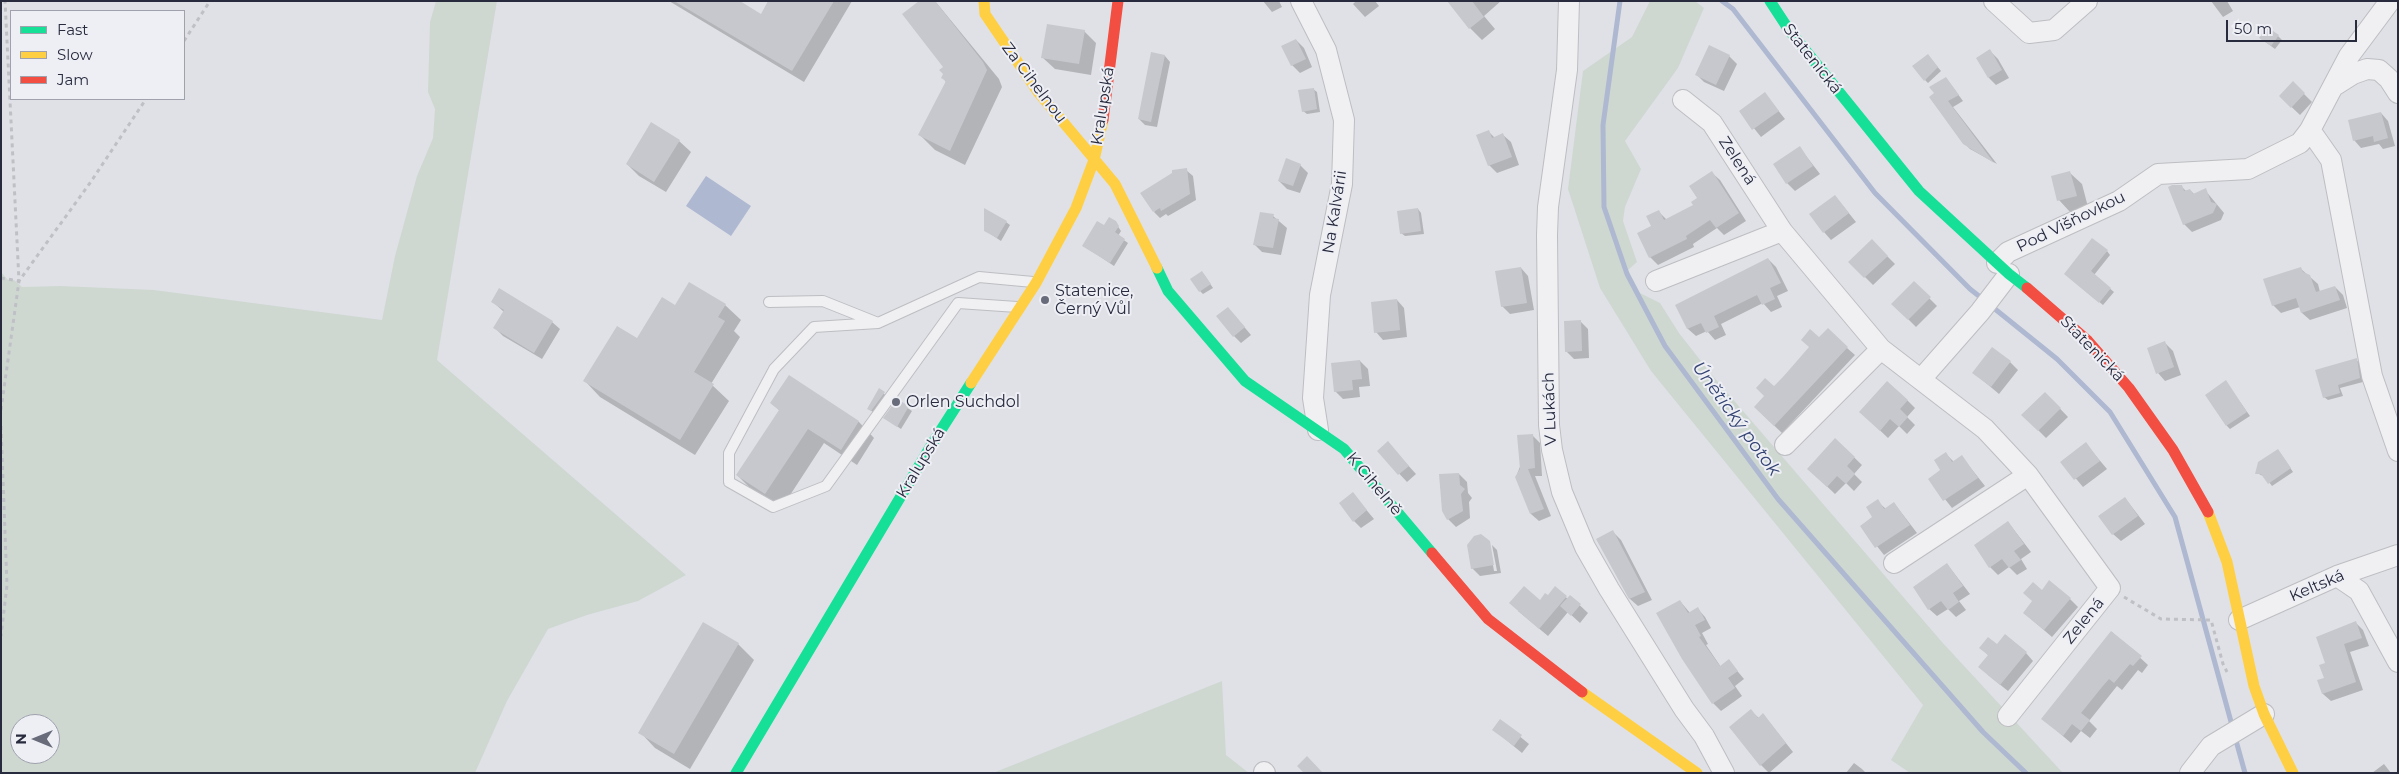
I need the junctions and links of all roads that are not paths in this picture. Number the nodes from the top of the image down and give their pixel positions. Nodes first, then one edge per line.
1 (984, 1) edge
2 (1118, 1) edge
3 (1301, 1) edge
4 (1568, 1) edge
5 (1770, 1) edge
6 (1994, 1) edge
7 (2087, 1) edge
8 (2390, 1) edge
9 (2334, 86) junction
10 (2398, 93) edge
11 (1683, 100) dead end
12 (2310, 130) junction
13 (1094, 160) junction
14 (1782, 231) junction
15 (2003, 269) junction
16 (1656, 281) dead end
17 (1036, 283) junction
18 (770, 302) dead end
19 (1020, 307) junction
20 (878, 323) junction
21 (1881, 348) junction
22 (1922, 378) junction
23 (1318, 430) junction
24 (1785, 445) dead end
25 (2398, 451) edge
26 (2028, 475) junction
27 (2398, 555) edge
28 (1894, 563) dead end
29 (2337, 576) junction
30 (2238, 620) junction
31 (2398, 662) edge
32 (2264, 714) junction
33 (2008, 716) dead end
34 (736, 773) edge
35 (1697, 773) edge
36 (1724, 773) edge
37 (2190, 773) edge
38 (2293, 773) edge

1 - 13 street, Za Cihelnou
2 - 13 street, Kralupská
3 - 23 street, Na Kalvárii
4 - 36 street, V Lukách
5 - 15 street, Statenická
6 - 7 street
8 - 9 street, Pod Višňovkou
9 - 10 street
9 - 12 street, Pod Višňovkou
11 - 14 street, Zelená
12 - 15 street, Pod Višňovkou
12 - 25 street
13 - 17 street, Kralupská
13 - 23 street, K Cihelně
14 - 16 street
14 - 21 street, Zelená
15 - 22 street
15 - 30 street, Statenická
17 - 19 street, Kralupská
17 - 20 lane
18 - 20 lane
19 - 20 lane
19 - 34 street, Kralupská
21 - 22 street, Zelená
21 - 24 street
22 - 26 street, Zelená
23 - 35 street, K Cihelně
26 - 28 street
26 - 33 street, Zelená
27 - 29 street, Keltská
29 - 30 street, Keltská
29 - 31 street
30 - 32 street, Statenická
32 - 37 street
32 - 38 street, Statenická

